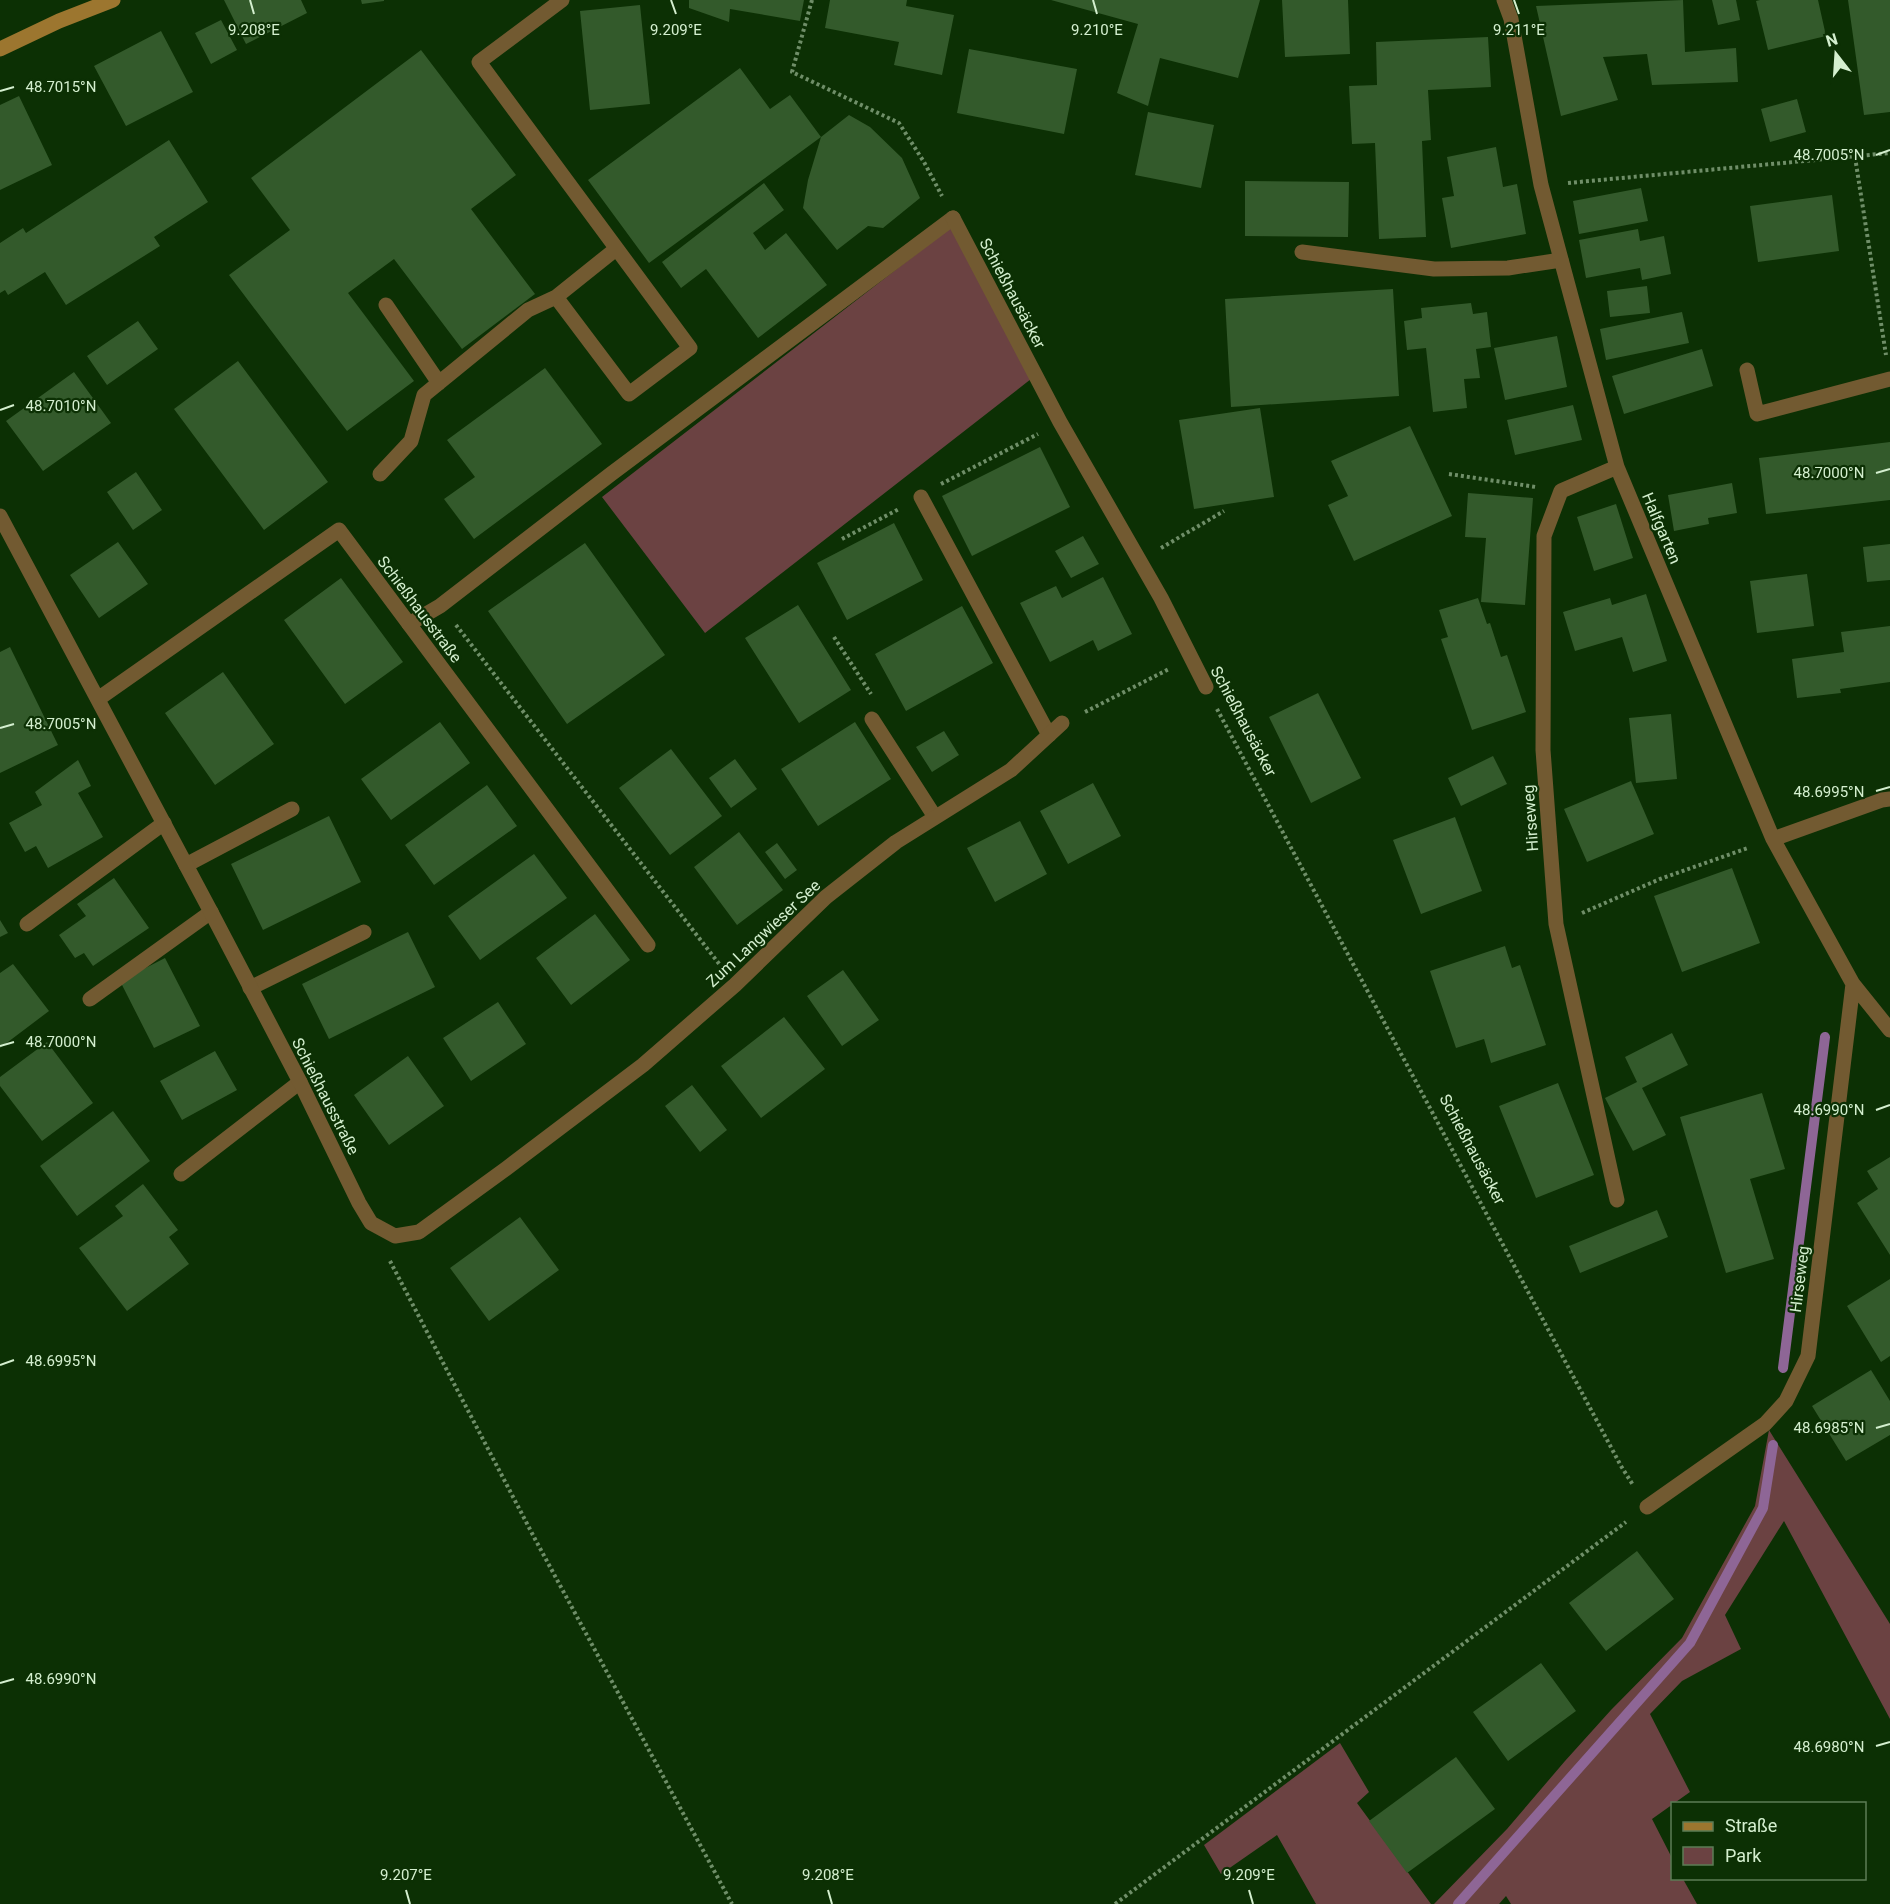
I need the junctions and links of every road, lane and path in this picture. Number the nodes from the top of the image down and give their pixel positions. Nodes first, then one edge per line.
1 (113, 0) edge
2 (562, 0) edge
3 (812, 0) edge
4 (1504, 0) edge
5 (0, 49) edge
6 (1890, 153) edge
7 (1855, 157) junction
8 (1541, 185) junction
9 (953, 218) junction
10 (616, 249) junction
11 (1302, 252) dead end
12 (1561, 260) junction
13 (556, 297) junction
14 (386, 304) dead end
15 (1747, 370) dead end
16 (1890, 379) edge
17 (439, 383) junction
18 (1060, 422) junction
19 (1617, 467) junction
20 (380, 474) dead end
21 (1449, 474) dead end
22 (1561, 491) junction
23 (921, 497) junction
24 (1224, 511) dead end
25 (0, 516) edge
26 (842, 539) dead end
27 (1139, 560) junction
28 (440, 606) junction
29 (409, 624) junction
30 (1191, 658) junction
31 (1206, 687) joint
32 (98, 699) junction
33 (872, 719) dead end
34 (1062, 723) joint
35 (1049, 735) junction
36 (1890, 799) edge
37 (292, 809) dead end
38 (935, 817) junction
39 (164, 823) junction
40 (1773, 839) junction
41 (186, 865) junction
42 (211, 912) junction
43 (27, 924) dead end
44 (1556, 924) junction
45 (364, 932) dead end
46 (648, 945) dead end
47 (1853, 984) junction
48 (735, 985) junction
49 (250, 988) junction
50 (90, 999) dead end
51 (1890, 1030) edge
52 (300, 1082) junction
53 (181, 1174) dead end
54 (1617, 1200) dead end
55 (371, 1223) junction
56 (1647, 1507) junction
57 (732, 1904) edge
58 (1115, 1904) edge

1 - 5 street
2 - 10 street
3 - 9 path
4 - 8 street, Halfgarten
6 - 7 path
7 - 8 path
7 - 16 path
8 - 12 street, Halfgarten
9 - 18 street, Schießhausäcker
9 - 28 street
10 - 13 street
10 - 13 street
11 - 12 street
12 - 19 street, Halfgarten
13 - 17 street
14 - 17 street
15 - 16 street
17 - 20 street
18 - 23 path
18 - 27 street, Schießhausäcker
19 - 22 street
19 - 40 street, Halfgarten
21 - 22 path
22 - 44 street, Hirseweg
23 - 26 path
23 - 35 street
24 - 27 path
25 - 32 street, Schießhausstraße
27 - 30 street, Schießhausäcker
28 - 29 street
28 - 48 path
29 - 32 street, Schießhausstraße
29 - 46 street, Schießhausstraße
30 - 31 street, Schießhausäcker
30 - 34 path
31 - 56 path, Schießhausäcker
32 - 39 street, Schießhausstraße
33 - 38 street
34 - 35 street, Zum Langwieser See
35 - 38 street, Zum Langwieser See
36 - 40 street
37 - 41 street
38 - 48 street, Zum Langwieser See
39 - 41 street, Schießhausstraße
39 - 43 street
40 - 44 path
40 - 47 street, Halfgarten
41 - 42 street, Schießhausstraße
42 - 49 street, Schießhausstraße
42 - 50 street
44 - 54 street, Hirseweg
45 - 49 street
47 - 51 street, Halfgarten
47 - 56 street, Hirseweg
48 - 55 street, Zum Langwieser See
49 - 52 street, Schießhausstraße
52 - 53 street
52 - 55 street, Schießhausstraße
55 - 57 path
56 - 58 path

